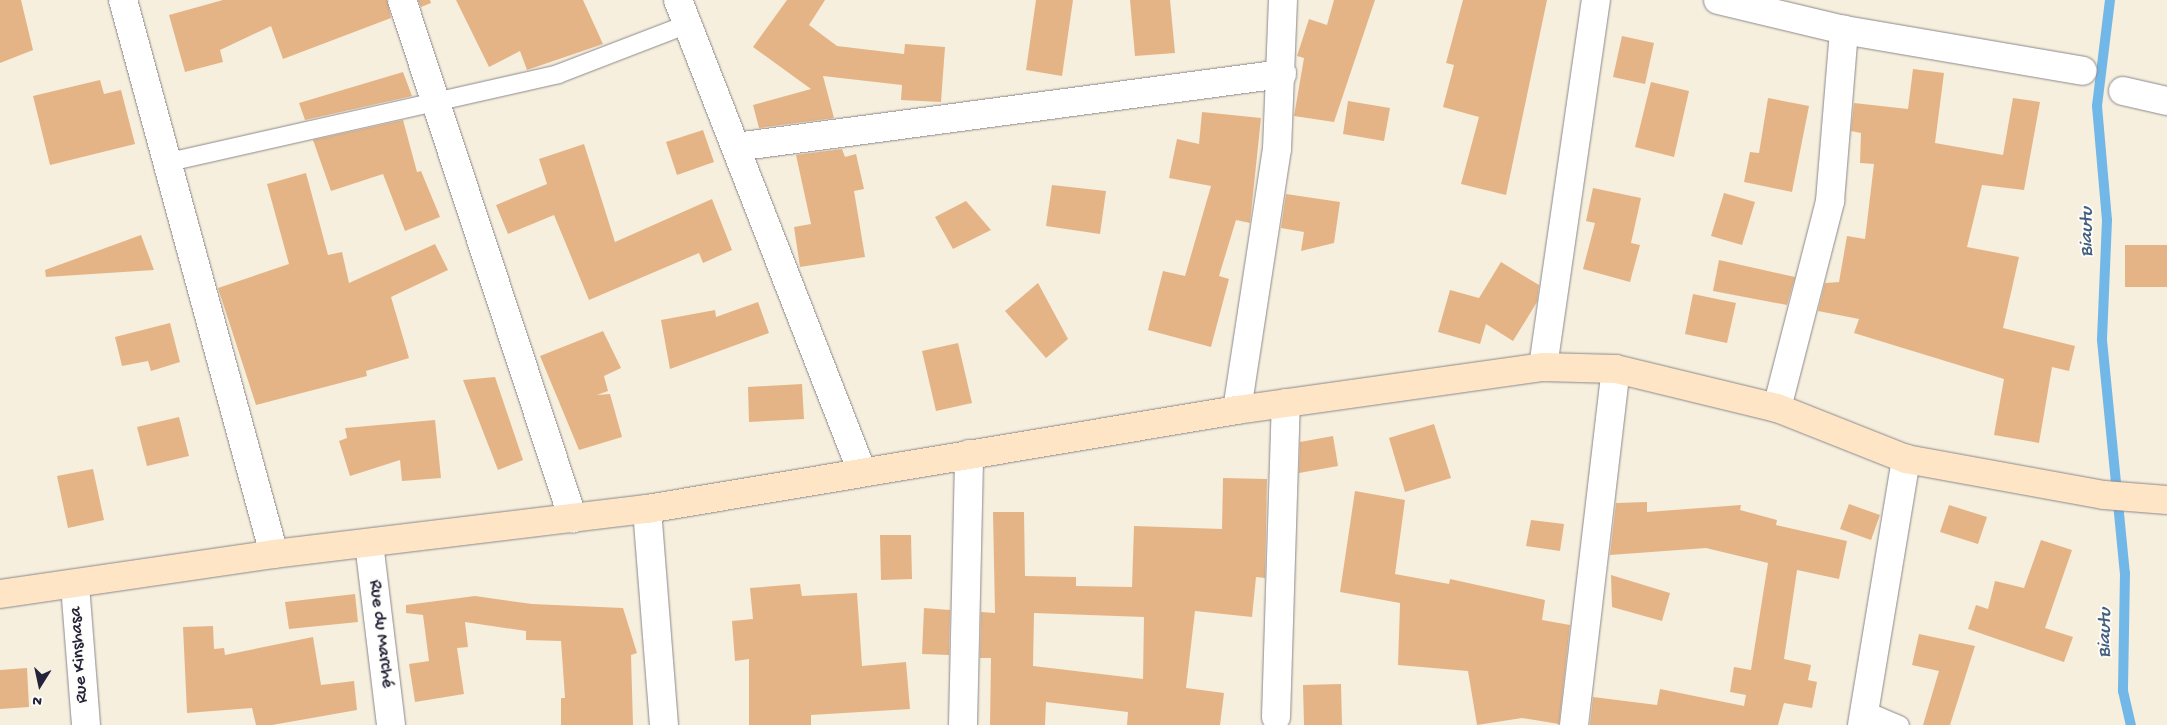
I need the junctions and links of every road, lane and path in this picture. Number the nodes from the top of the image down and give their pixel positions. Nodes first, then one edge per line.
1 (123, 0) edge
2 (402, 0) edge
3 (1283, 0) edge
4 (1596, 0) edge
5 (1718, 0) edge
6 (683, 12) edge
7 (1844, 30) junction
8 (2082, 71) dead end
9 (1282, 74) junction
10 (2123, 91) dead end
11 (438, 100) junction
12 (2167, 101) edge
13 (736, 147) junction
14 (169, 162) junction
15 (1542, 367) junction
16 (1616, 369) junction
17 (1286, 403) junction
18 (1777, 408) junction
19 (1237, 410) junction
20 (969, 454) junction
21 (1906, 459) junction
22 (862, 472) junction
23 (2158, 501) edge
24 (646, 509) junction
25 (573, 519) junction
26 (369, 543) junction
27 (274, 554) junction
28 (75, 585) junction
29 (0, 594) edge
30 (1276, 717) dead end
31 (1863, 718) edge
32 (86, 725) edge
33 (391, 725) edge
34 (664, 725) edge
35 (963, 725) edge
36 (1574, 725) edge
37 (1900, 725) edge

1 - 14 street
2 - 11 street
3 - 9 street
4 - 15 street
5 - 7 street
6 - 11 lane
6 - 13 street
7 - 8 street
7 - 18 street
9 - 13 street
9 - 19 street
10 - 12 street
11 - 14 lane
11 - 25 street
13 - 22 street
14 - 27 street
15 - 16 street
15 - 17 street
16 - 18 street
16 - 36 street
17 - 19 street
17 - 30 street
18 - 21 street
19 - 20 street
20 - 22 street
20 - 35 street
21 - 23 street
21 - 31 street
22 - 24 street
24 - 25 street
24 - 34 street
25 - 26 street
26 - 27 street
26 - 33 street, Rue du Marché
27 - 28 street
28 - 29 street
28 - 32 street, Rue Kinshasa
31 - 37 lane

